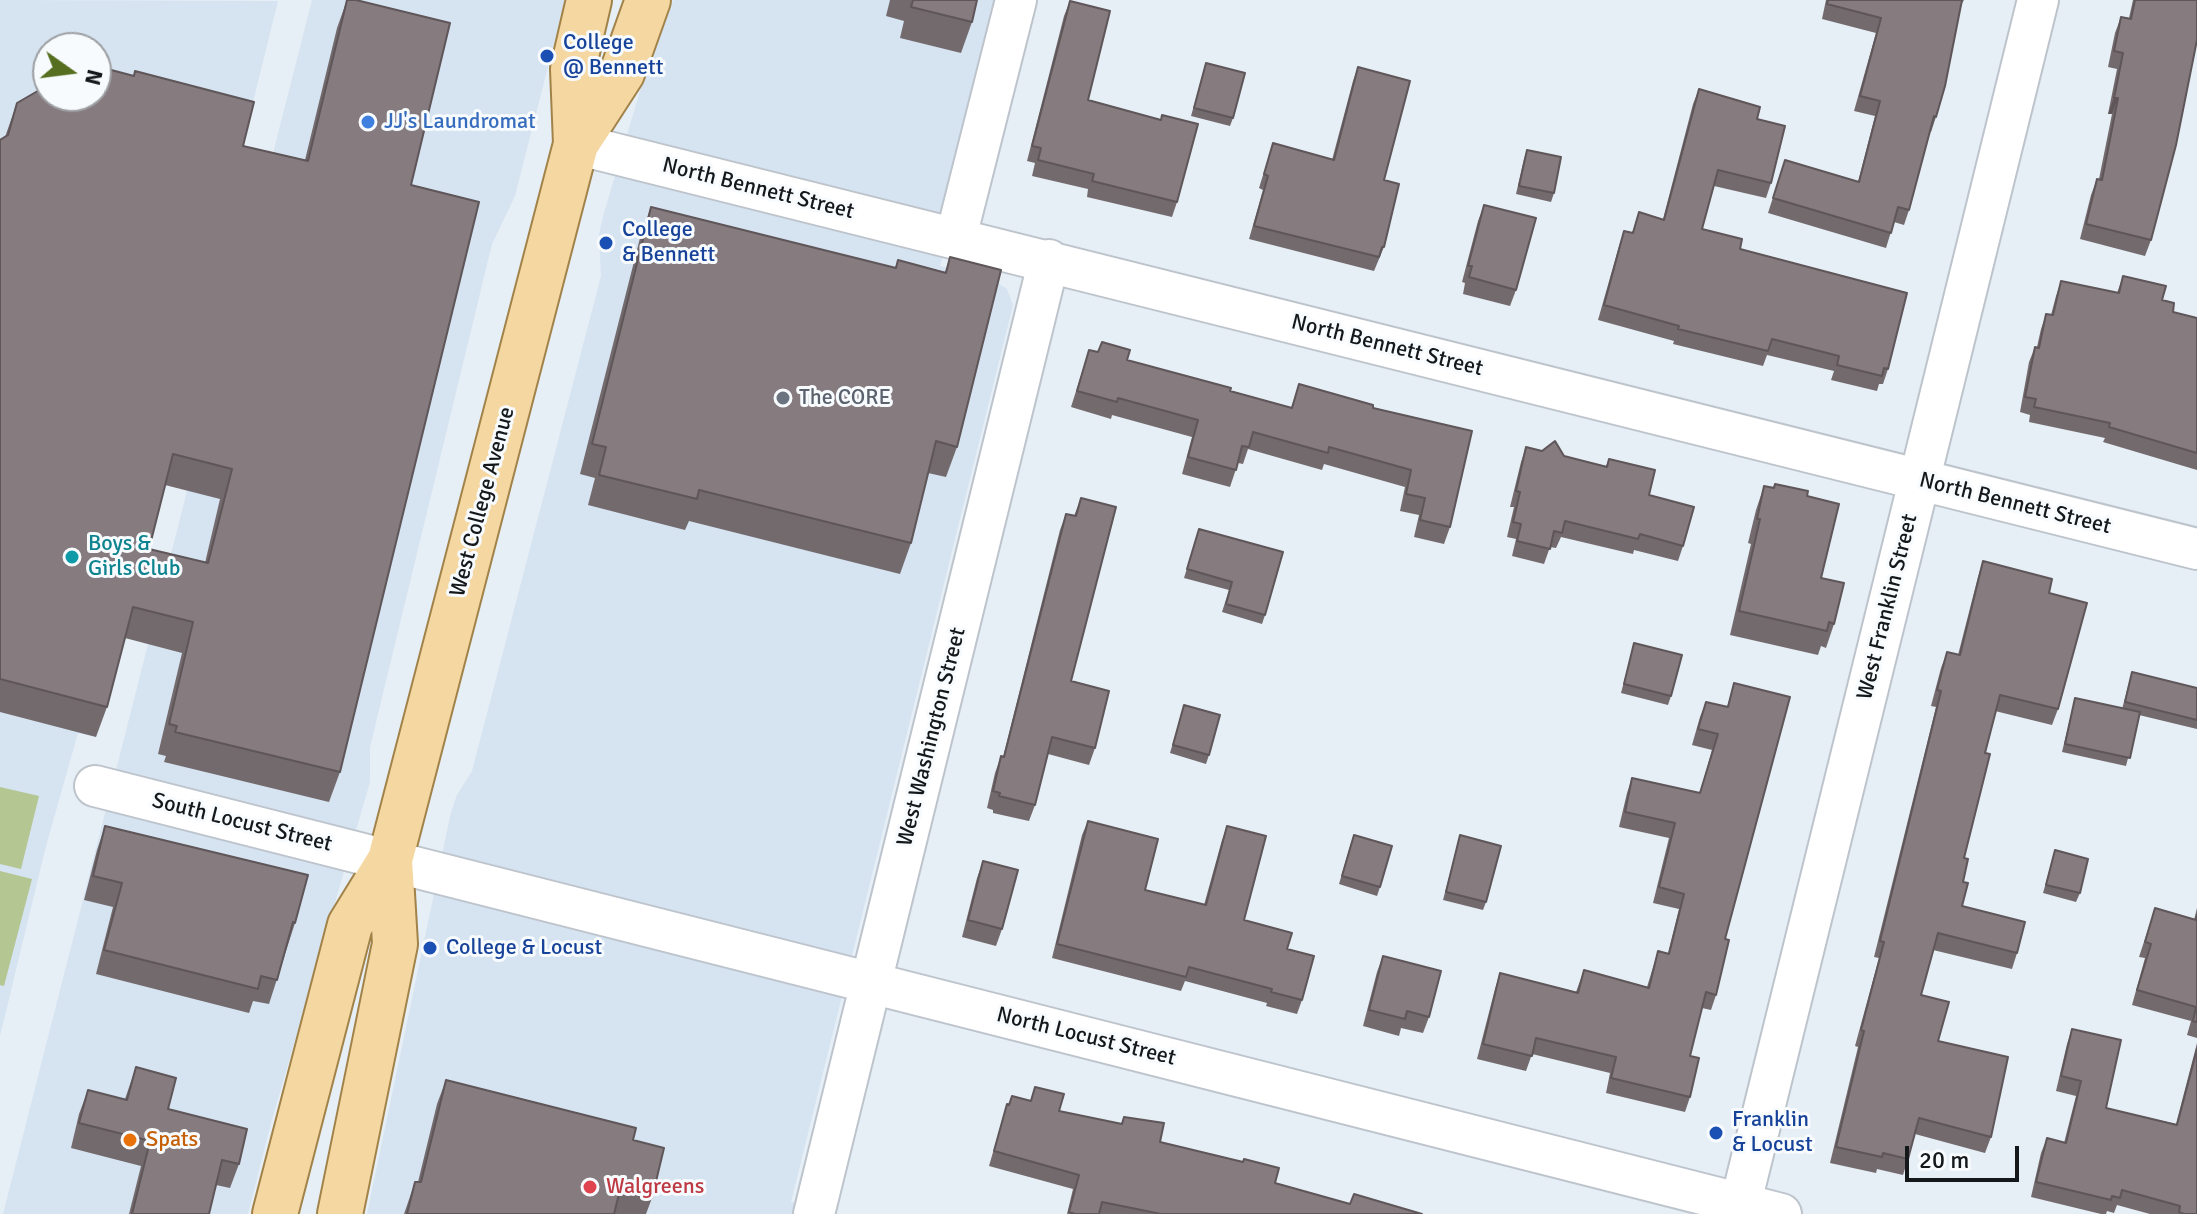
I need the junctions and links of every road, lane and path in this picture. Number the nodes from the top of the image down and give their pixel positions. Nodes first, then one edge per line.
1 (589, 0) edge
2 (648, 0) edge
3 (1016, 0) edge
4 (2038, 0) edge
5 (576, 144) junction
6 (956, 237) junction
7 (1049, 260) junction
8 (1920, 480) junction
9 (2197, 549) edge
10 (95, 786) dead end
11 (390, 860) junction
12 (871, 982) junction
13 (1740, 1209) edge
14 (275, 1214) edge
15 (340, 1214) edge
16 (814, 1214) edge
17 (1781, 1214) edge

1 - 5 main road, West College Avenue
2 - 5 main road, West College Avenue
3 - 6 street
4 - 8 street, West Franklin Street
5 - 6 street, North Bennett Street
5 - 11 main road, West College Avenue
6 - 7 street, North Bennett Street
7 - 8 street, North Bennett Street
7 - 12 street, West Washington Street
8 - 9 street, North Bennett Street
8 - 13 street, West Franklin Street
10 - 11 street, South Locust Street
11 - 12 street, North Locust Street
11 - 14 main road, West College Avenue
11 - 15 main road, West College Avenue
12 - 13 street, North Locust Street
12 - 16 street, West Washington Street
13 - 17 street, North Locust Street

